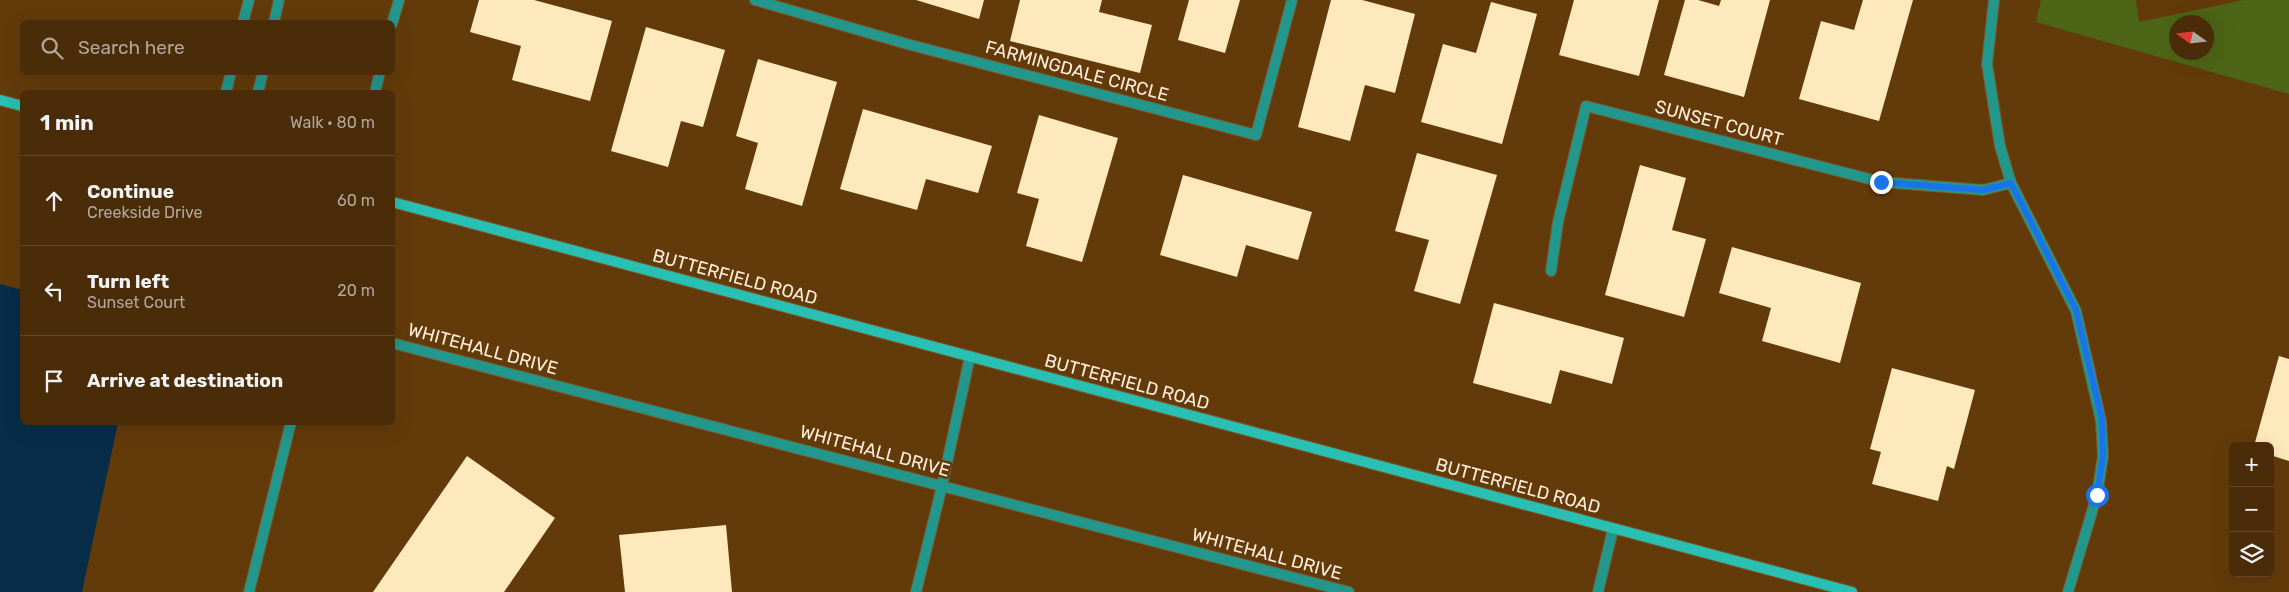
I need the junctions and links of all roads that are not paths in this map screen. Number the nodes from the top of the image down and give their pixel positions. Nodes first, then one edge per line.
1 (249, 0) edge
2 (279, 0) edge
3 (399, 0) edge
4 (755, 0) edge
5 (1292, 0) edge
6 (1994, 0) edge
7 (244, 20) edge
8 (274, 20) edge
9 (393, 20) edge
10 (230, 75) edge
11 (262, 75) edge
12 (379, 75) edge
13 (226, 90) edge
14 (258, 90) edge
15 (376, 90) edge
16 (0, 100) edge
17 (20, 105) edge
18 (2011, 183) junction
19 (395, 203) edge
20 (1551, 271) dead end
21 (395, 344) edge
22 (970, 356) junction
23 (290, 425) edge
24 (942, 486) junction
25 (1613, 529) junction
26 (248, 592) edge
27 (916, 592) edge
28 (1349, 592) edge
29 (1598, 592) edge
30 (1852, 592) edge
31 (2068, 592) edge

1 - 7 street
2 - 8 street
3 - 9 street
4 - 5 street, FARMINGDALE CIRCLE
6 - 18 street
10 - 13 street
11 - 14 street
12 - 15 street
16 - 17 main road
18 - 20 street, SUNSET COURT
18 - 31 street
19 - 22 main road, BUTTERFIELD ROAD
21 - 24 street, WHITEHALL DRIVE
22 - 24 street
22 - 25 main road, BUTTERFIELD ROAD
23 - 26 street
24 - 27 street
24 - 28 street, WHITEHALL DRIVE
25 - 29 street
25 - 30 main road, BUTTERFIELD ROAD

